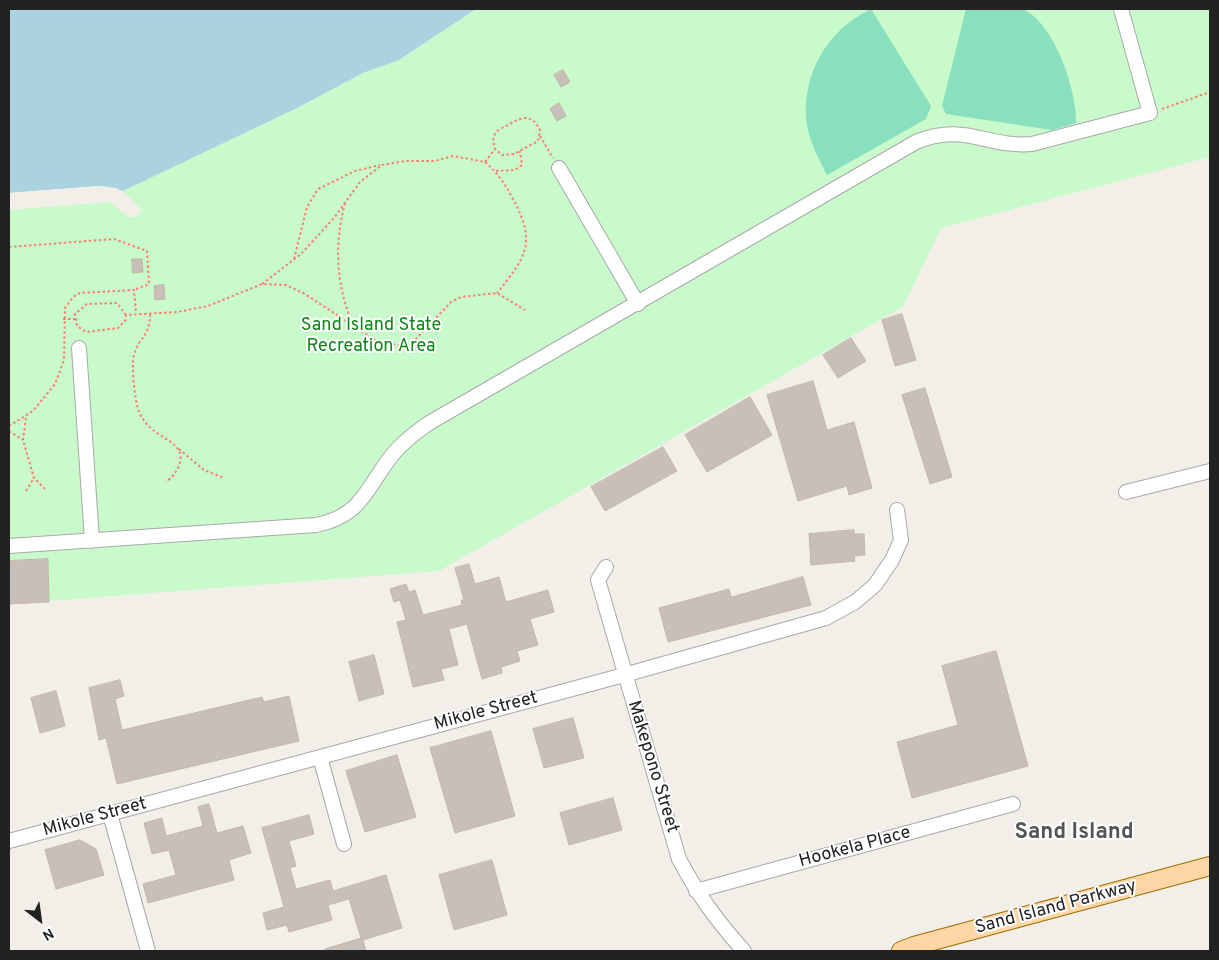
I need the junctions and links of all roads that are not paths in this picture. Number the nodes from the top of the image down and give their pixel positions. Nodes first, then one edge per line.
1 (1121, 9) edge
2 (560, 168) road end
3 (638, 304) junction
4 (80, 348) dead end
5 (1210, 470) edge
6 (1126, 492) dead end
7 (896, 510) dead end
8 (92, 541) junction
9 (9, 546) edge
10 (606, 567) dead end
11 (624, 675) junction
12 (320, 757) junction
13 (1013, 804) dead end
14 (110, 814) junction
15 (9, 841) edge
16 (344, 844) dead end
17 (1210, 866) edge
18 (696, 891) junction
19 (148, 951) edge
20 (744, 951) edge
21 (902, 951) edge

1 - 3 street
2 - 3 street
3 - 8 street
4 - 8 street
5 - 6 street
7 - 11 street, Mikole Street
8 - 9 street
10 - 11 street, Makepono Street
11 - 12 street, Mikole Street
11 - 18 street, Makepono Street
12 - 14 street, Mikole Street
12 - 16 street
13 - 18 street, Hookela Place
14 - 15 street, Mikole Street
14 - 19 street
17 - 21 main road, Sand Island Parkway
18 - 20 street, Makepono Street

